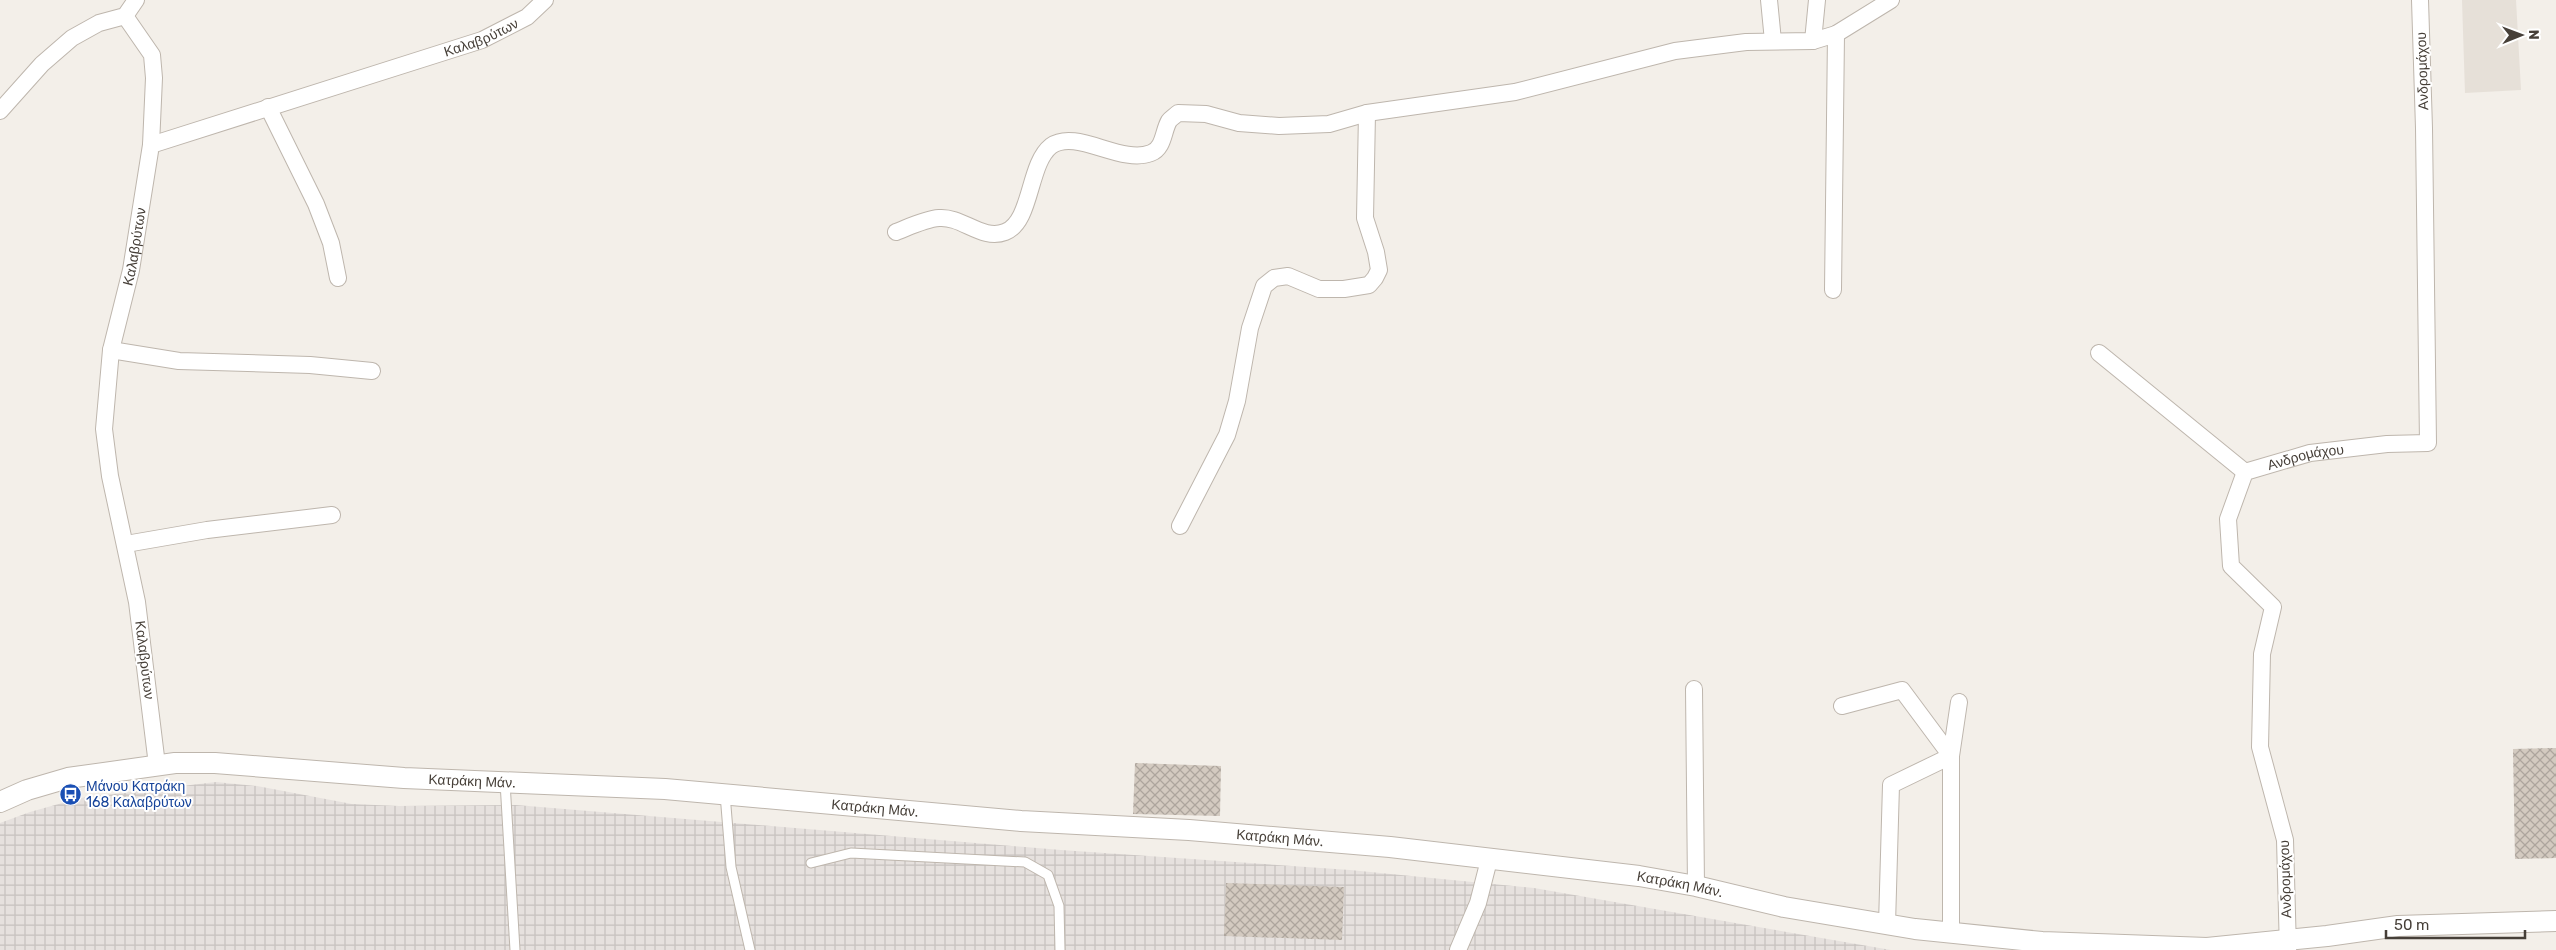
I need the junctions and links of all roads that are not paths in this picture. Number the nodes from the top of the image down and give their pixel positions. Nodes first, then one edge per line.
1 (136, 0) edge
2 (545, 0) edge
3 (1769, 0) edge
4 (1818, 0) edge
5 (1891, 0) edge
6 (2420, 0) edge
7 (125, 16) junction
8 (1836, 34) junction
9 (1774, 41) junction
10 (1813, 41) junction
11 (268, 107) junction
12 (0, 111) edge
13 (1367, 113) junction
14 (151, 144) junction
15 (896, 232) dead end
16 (338, 278) dead end
17 (1832, 290) dead end
18 (111, 350) junction
19 (2098, 353) dead end
20 (372, 370) dead end
21 (2245, 472) junction
22 (332, 515) dead end
23 (1180, 526) dead end
24 (126, 544) junction
25 (1694, 689) dead end
26 (1958, 702) dead end
27 (1842, 706) dead end
28 (1952, 756) junction
29 (158, 765) junction
30 (505, 782) junction
31 (724, 794) junction
32 (0, 802) edge
33 (1489, 860) junction
34 (811, 862) dead end
35 (1696, 886) junction
36 (2556, 921) edge
37 (1887, 924) junction
38 (1951, 932) junction
39 (2288, 945) edge
40 (515, 950) edge
41 (750, 950) edge
42 (1060, 950) edge
43 (1458, 950) edge

1 - 7 street
2 - 11 street, Καλαβρύτων
3 - 9 street
4 - 10 street
5 - 8 street
6 - 21 street, Ανδρομάχου
7 - 12 street
7 - 14 street
8 - 10 street
8 - 17 street
9 - 10 street
9 - 13 street
11 - 14 street, Καλαβρύτων
11 - 16 street
13 - 15 street
13 - 23 street
14 - 18 street, Καλαβρύτων
18 - 20 street
18 - 24 street, Καλαβρύτων
19 - 21 street
21 - 39 street, Ανδρομάχου
22 - 24 street
24 - 29 street, Καλαβρύτων
25 - 35 street
26 - 28 street
27 - 28 street
28 - 37 street
28 - 38 street
29 - 30 street, Κατράκη Μάν.
29 - 32 street, Κατράκη Μάν.
30 - 31 street, Κατράκη Μάν.
30 - 40 lane
31 - 33 street, Κατράκη Μάν.
31 - 41 lane
33 - 35 street, Κατράκη Μάν.
33 - 43 street
34 - 42 lane
35 - 37 street, Κατράκη Μάν.
36 - 39 street, Κατράκη Μάν.
37 - 38 street, Κατράκη Μάν.
38 - 39 street, Κατράκη Μάν.

